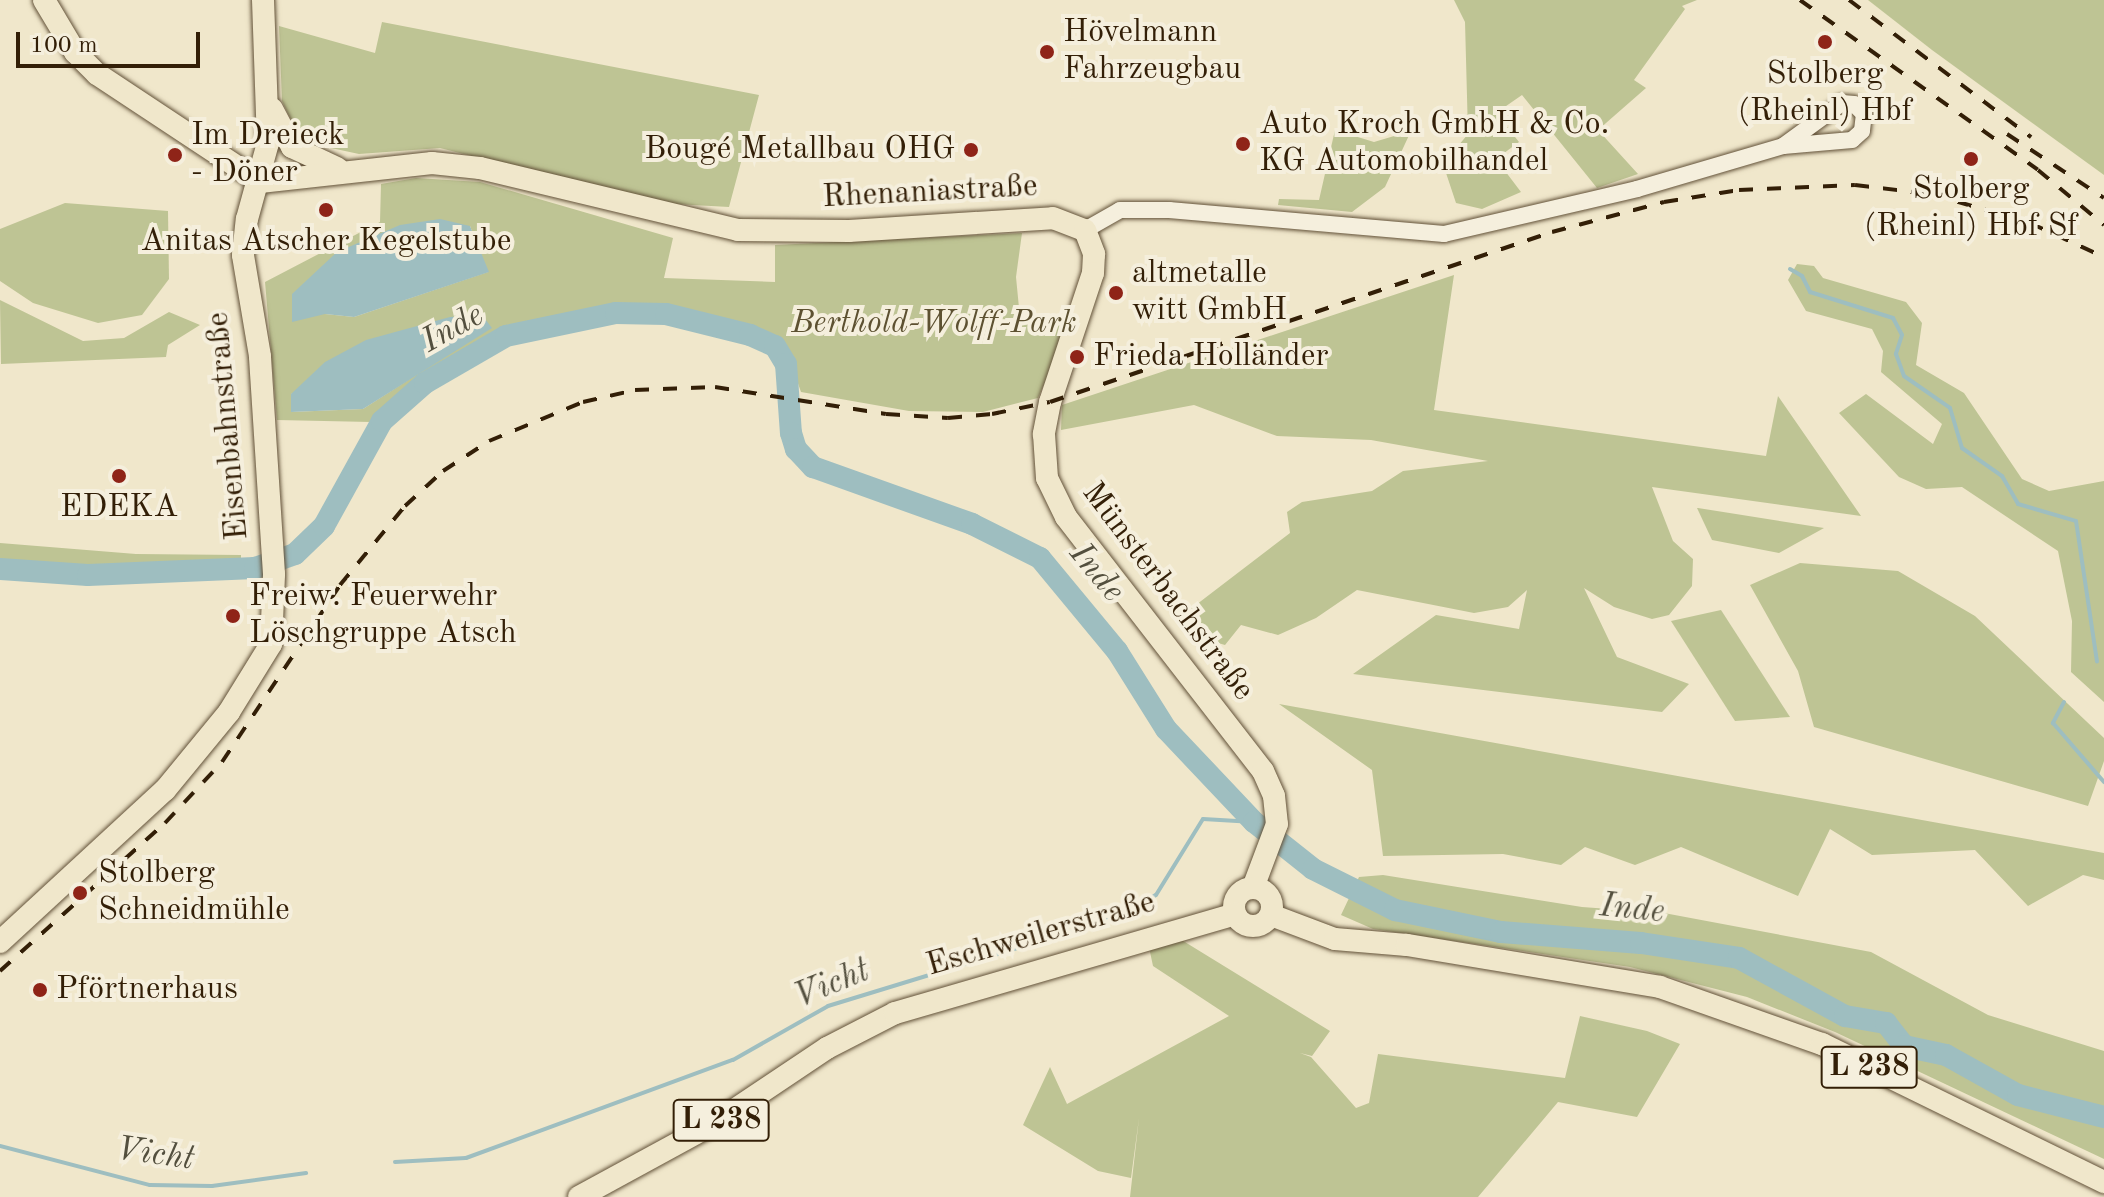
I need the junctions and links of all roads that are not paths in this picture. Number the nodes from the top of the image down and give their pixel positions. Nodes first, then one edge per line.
1 (44, 0) edge
2 (263, 0) edge
3 (265, 88) junction
4 (1783, 146) dead end
5 (342, 170) junction
6 (260, 182) junction
7 (1085, 230) junction
8 (1253, 888) junction
9 (1235, 914) junction
10 (1271, 915) junction
11 (0, 942) edge
12 (2104, 1182) edge
13 (579, 1197) edge

1 - 6 main road
2 - 3 main road
3 - 5 main road
3 - 6 main road, Eisenbahnstraße
4 - 7 street
5 - 6 main road, Rhenaniastraße
5 - 7 main road, Rhenaniastraße
6 - 11 main road, Eisenbahnstraße
7 - 8 main road, Münsterbachstraße
8 - 9 main road
8 - 10 main road
9 - 10 main road, L 238
9 - 13 main road, Eschweilerstraße / L 238
10 - 12 main road, L 238

